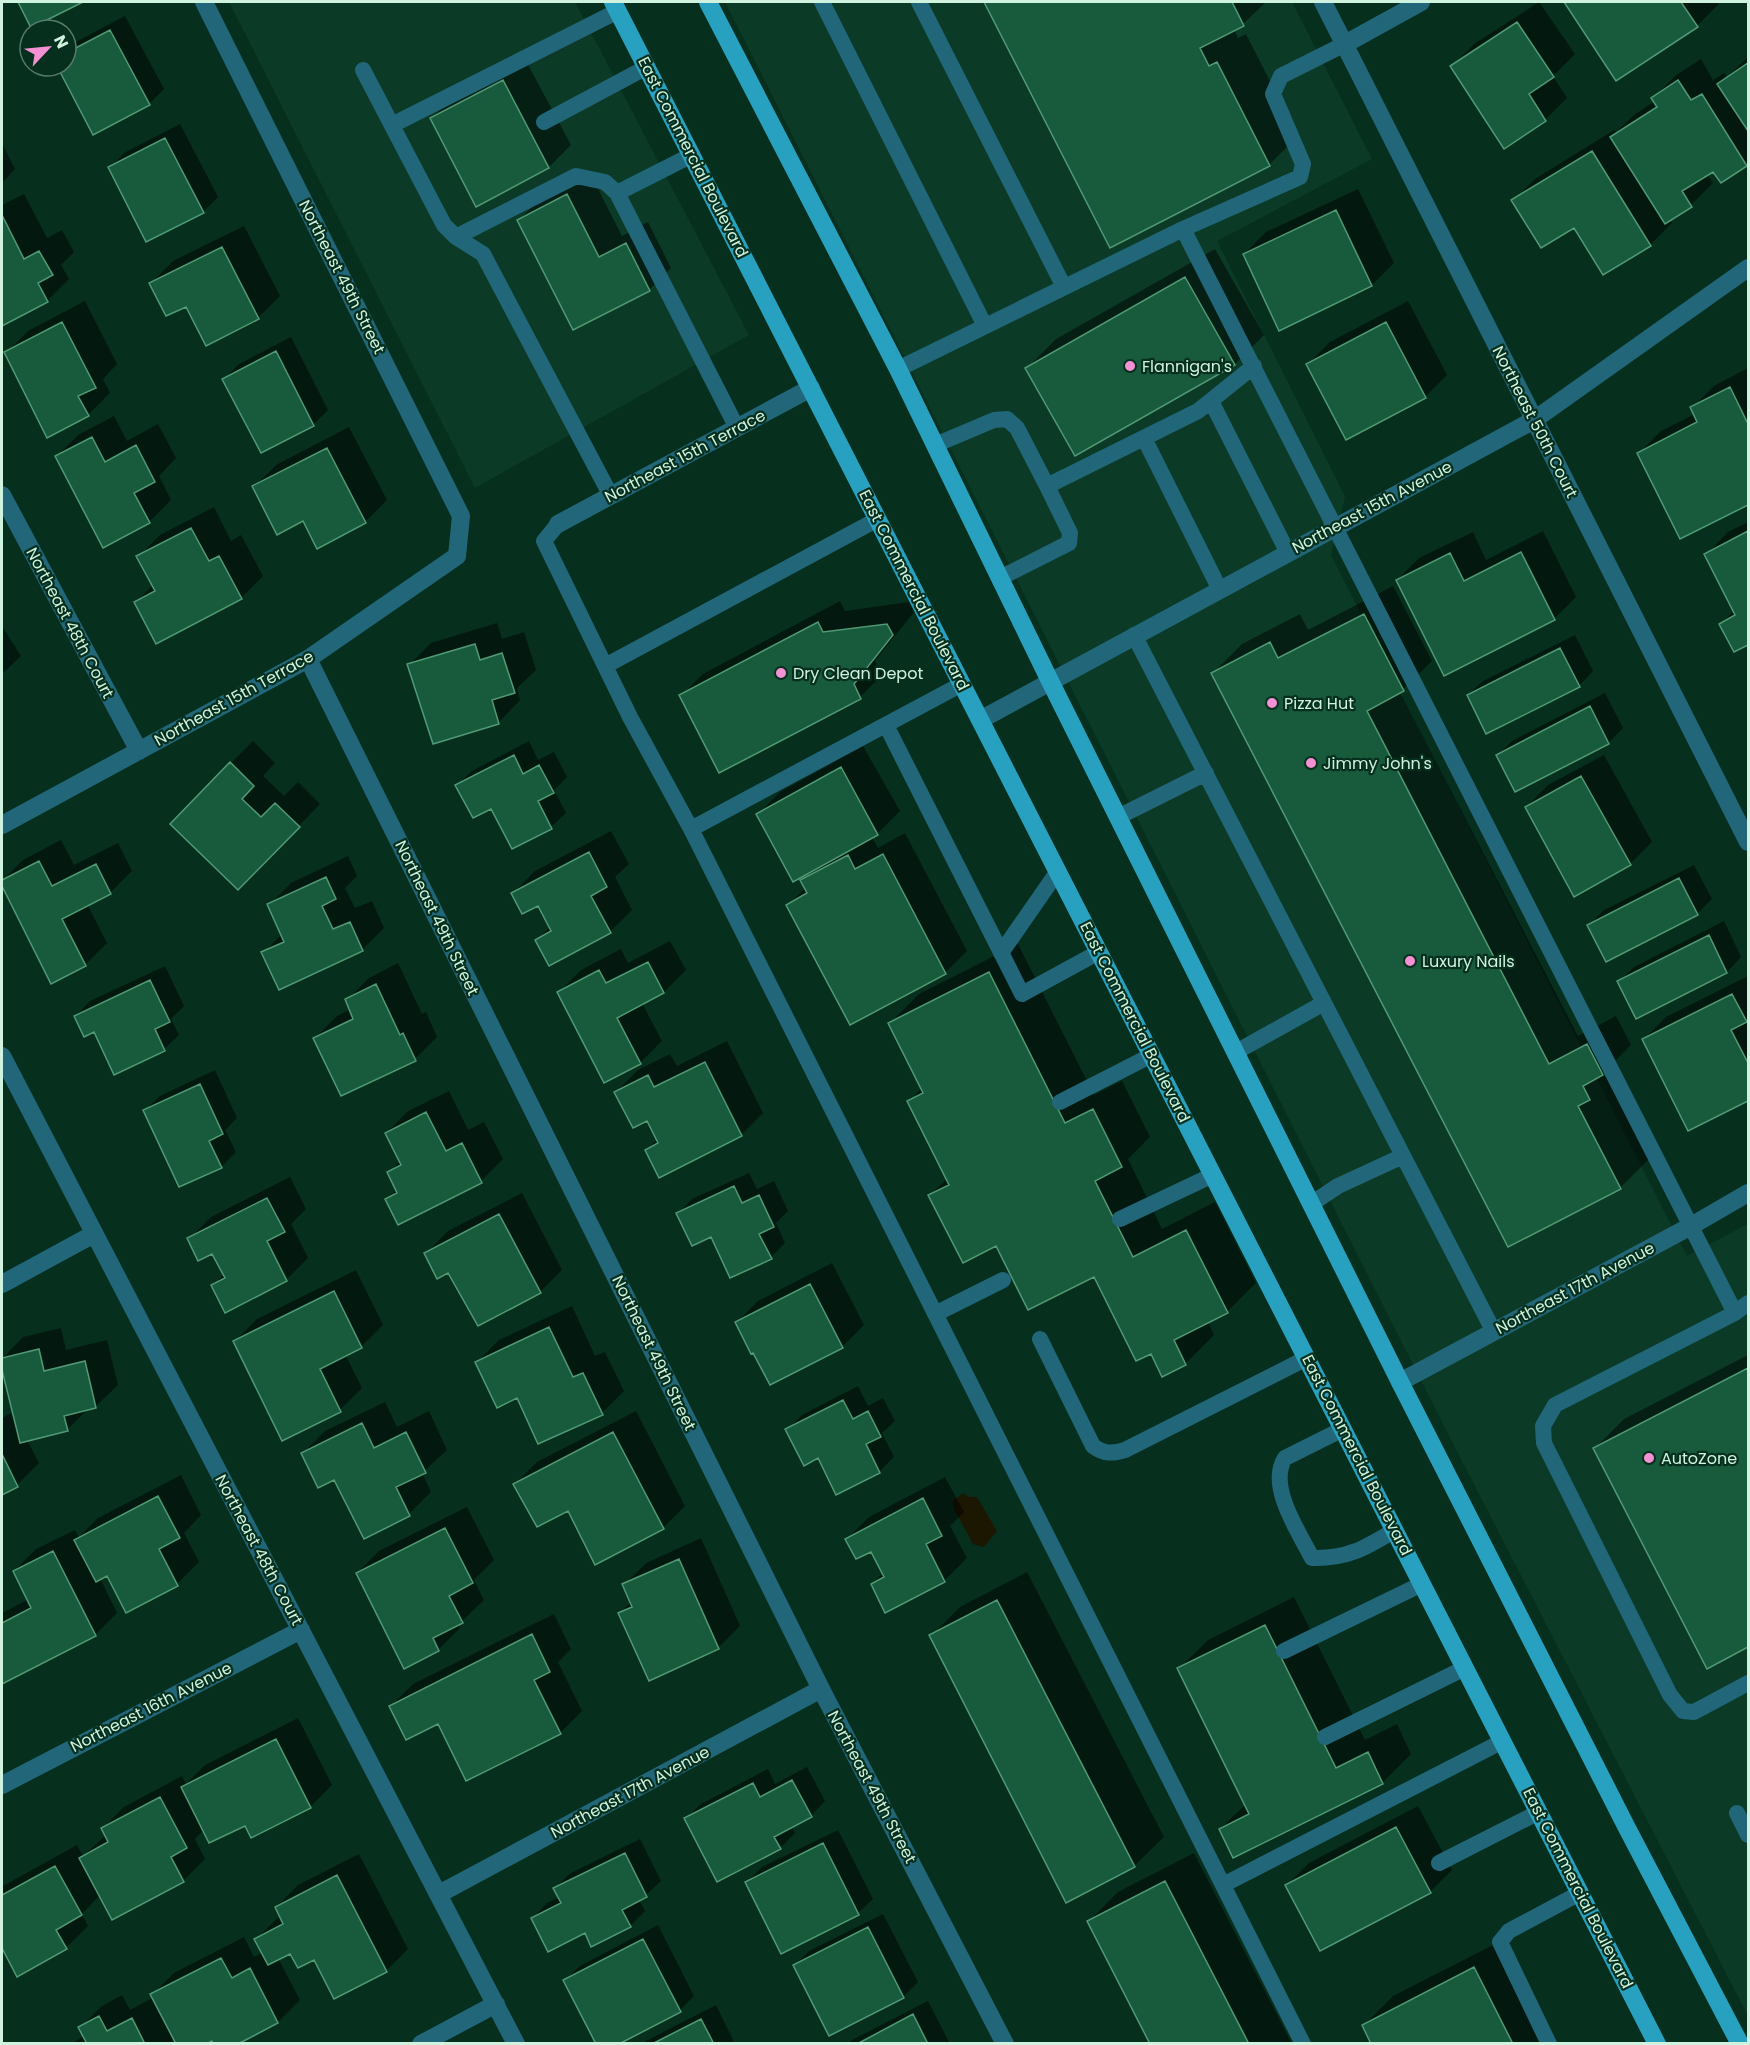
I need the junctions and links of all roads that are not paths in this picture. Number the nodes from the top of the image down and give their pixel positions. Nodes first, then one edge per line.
1 (204, 2) edge
2 (708, 2) edge
3 (822, 2) edge
4 (919, 2) edge
5 (1323, 2) edge
6 (1421, 2) edge
7 (616, 6) edge
8 (1345, 44) junction
9 (647, 67) junction
10 (363, 70) dead end
11 (544, 122) dead end
12 (392, 125) junction
13 (692, 155) junction
14 (617, 193) junction
15 (1183, 229) junction
16 (456, 237) junction
17 (1749, 268) edge
18 (1065, 287) junction
19 (985, 326) junction
20 (1254, 366) junction
21 (898, 369) junction
22 (811, 388) junction
23 (1211, 400) junction
24 (1534, 420) junction
25 (737, 428) junction
26 (1144, 438) junction
27 (935, 445) junction
28 (1047, 486) junction
29 (2, 495) edge
30 (611, 496) junction
31 (878, 519) junction
32 (558, 524) joint
33 (1336, 527) junction
34 (1288, 553) junction
35 (457, 556) joint
36 (1000, 579) junction
37 (1220, 590) junction
38 (1134, 635) junction
39 (308, 660) junction
40 (605, 666) junction
41 (1050, 681) junction
42 (962, 684) junction
43 (980, 720) junction
44 (886, 725) junction
45 (138, 751) junction
46 (1206, 773) junction
47 (1118, 817) junction
48 (2, 825) edge
49 (691, 829) junction
50 (1749, 842) edge
51 (1058, 871) junction
52 (1100, 952) junction
53 (1001, 953) junction
54 (1324, 1003) junction
55 (1236, 1052) junction
56 (1152, 1055) junction
57 (2, 1056) edge
58 (1060, 1102) dead end
59 (1402, 1156) junction
60 (1213, 1174) junction
61 (1749, 1193) edge
62 (1311, 1204) junction
63 (1120, 1219) dead end
64 (1691, 1226) junction
65 (94, 1234) junction
66 (1003, 1280) dead end
67 (2, 1284) edge
68 (1742, 1308) edge
69 (935, 1314) junction
70 (1494, 1332) junction
71 (1040, 1339) dead end
72 (1307, 1358) junction
73 (1400, 1382) junction
74 (1343, 1429) junction
75 (1395, 1530) junction
76 (1422, 1584) junction
77 (301, 1630) junction
78 (1284, 1651) dead end
79 (1465, 1668) junction
80 (1749, 1683) edge
81 (821, 1689) junction
82 (1325, 1737) dead end
83 (1503, 1741) junction
84 (2, 1785) edge
85 (1539, 1812) junction
86 (1737, 1813) dead end
87 (1749, 1835) edge
88 (1439, 1863) dead end
89 (1223, 1885) junction
90 (1580, 1893) junction
91 (439, 1894) junction
92 (496, 2004) junction
93 (1652, 2042) edge
94 (421, 2043) edge
95 (516, 2043) edge
96 (1005, 2043) edge
97 (1303, 2043) edge
98 (1549, 2043) edge
99 (1740, 2043) edge

1 - 35 street, Northeast 49th Street
2 - 21 main road
3 - 19 lane
4 - 18 lane
5 - 8 street, Northeast 50th Court
6 - 8 street
7 - 9 main road, East Commercial Boulevard
7 - 12 lane
8 - 15 lane
8 - 24 street, Northeast 50th Court
9 - 11 lane
9 - 13 main road, East Commercial Boulevard
10 - 12 lane
12 - 16 lane
13 - 14 lane
13 - 22 main road, East Commercial Boulevard
14 - 16 lane
14 - 25 lane
15 - 18 lane
15 - 20 lane
16 - 30 lane
17 - 24 street, Northeast 15th Avenue
18 - 19 lane
19 - 21 lane
20 - 23 lane
20 - 33 lane
21 - 27 main road
22 - 25 street, Northeast 15th Terrace
22 - 31 main road, East Commercial Boulevard
23 - 26 lane
23 - 34 lane
24 - 33 street, Northeast 15th Avenue
24 - 50 street, Northeast 50th Court
25 - 30 street, Northeast 15th Terrace
26 - 28 lane
26 - 37 lane
27 - 28 lane
27 - 36 main road
28 - 36 lane
29 - 45 street, Northeast 48th Court
30 - 32 street, Northeast 15th Terrace
31 - 40 lane
31 - 42 main road, East Commercial Boulevard
32 - 40 lane
33 - 34 street, Northeast 15th Avenue
33 - 64 lane
34 - 37 street, Northeast 15th Avenue
35 - 39 street, Northeast 15th Terrace
36 - 41 main road
37 - 38 street, Northeast 15th Avenue
38 - 41 street, Northeast 15th Avenue
38 - 46 lane
39 - 45 street, Northeast 15th Terrace
39 - 81 street, Northeast 49th Street
40 - 49 lane
41 - 43 street, Northeast 15th Avenue
41 - 47 main road
42 - 43 main road, East Commercial Boulevard
42 - 44 lane
43 - 51 main road, East Commercial Boulevard
44 - 49 lane
44 - 53 lane
45 - 48 street, Northeast 15th Terrace
46 - 47 lane
46 - 54 lane
47 - 55 main road
49 - 69 lane
51 - 52 main road, East Commercial Boulevard
51 - 53 lane
52 - 53 lane
52 - 56 main road, East Commercial Boulevard
54 - 55 lane
54 - 59 lane
55 - 62 main road
56 - 58 lane
56 - 60 main road, East Commercial Boulevard
57 - 65 street, Northeast 48th Court
59 - 62 lane
59 - 70 lane
60 - 63 lane
60 - 72 main road, East Commercial Boulevard
61 - 64 street, Northeast 17th Avenue
62 - 73 main road
64 - 68 lane
64 - 70 street, Northeast 17th Avenue
65 - 67 street
65 - 77 street, Northeast 48th Court
66 - 69 lane
68 - 80 lane
69 - 89 lane
70 - 73 street, Northeast 17th Avenue
71 - 72 lane
72 - 74 main road, East Commercial Boulevard
73 - 99 main road
74 - 75 main road, East Commercial Boulevard
74 - 75 lane
75 - 76 main road, East Commercial Boulevard
76 - 78 lane
76 - 79 main road, East Commercial Boulevard
77 - 84 street, Northeast 16th Avenue
77 - 91 street, Northeast 48th Court
79 - 82 lane
79 - 83 main road, East Commercial Boulevard
81 - 91 street, Northeast 17th Avenue
81 - 96 street, Northeast 49th Street
83 - 85 main road, East Commercial Boulevard
83 - 89 lane
85 - 88 lane
85 - 90 main road, East Commercial Boulevard
86 - 87 lane
89 - 97 lane
90 - 93 main road, East Commercial Boulevard
90 - 98 lane
91 - 92 street, Northeast 48th Court
92 - 94 street
92 - 95 street, Northeast 48th Court

